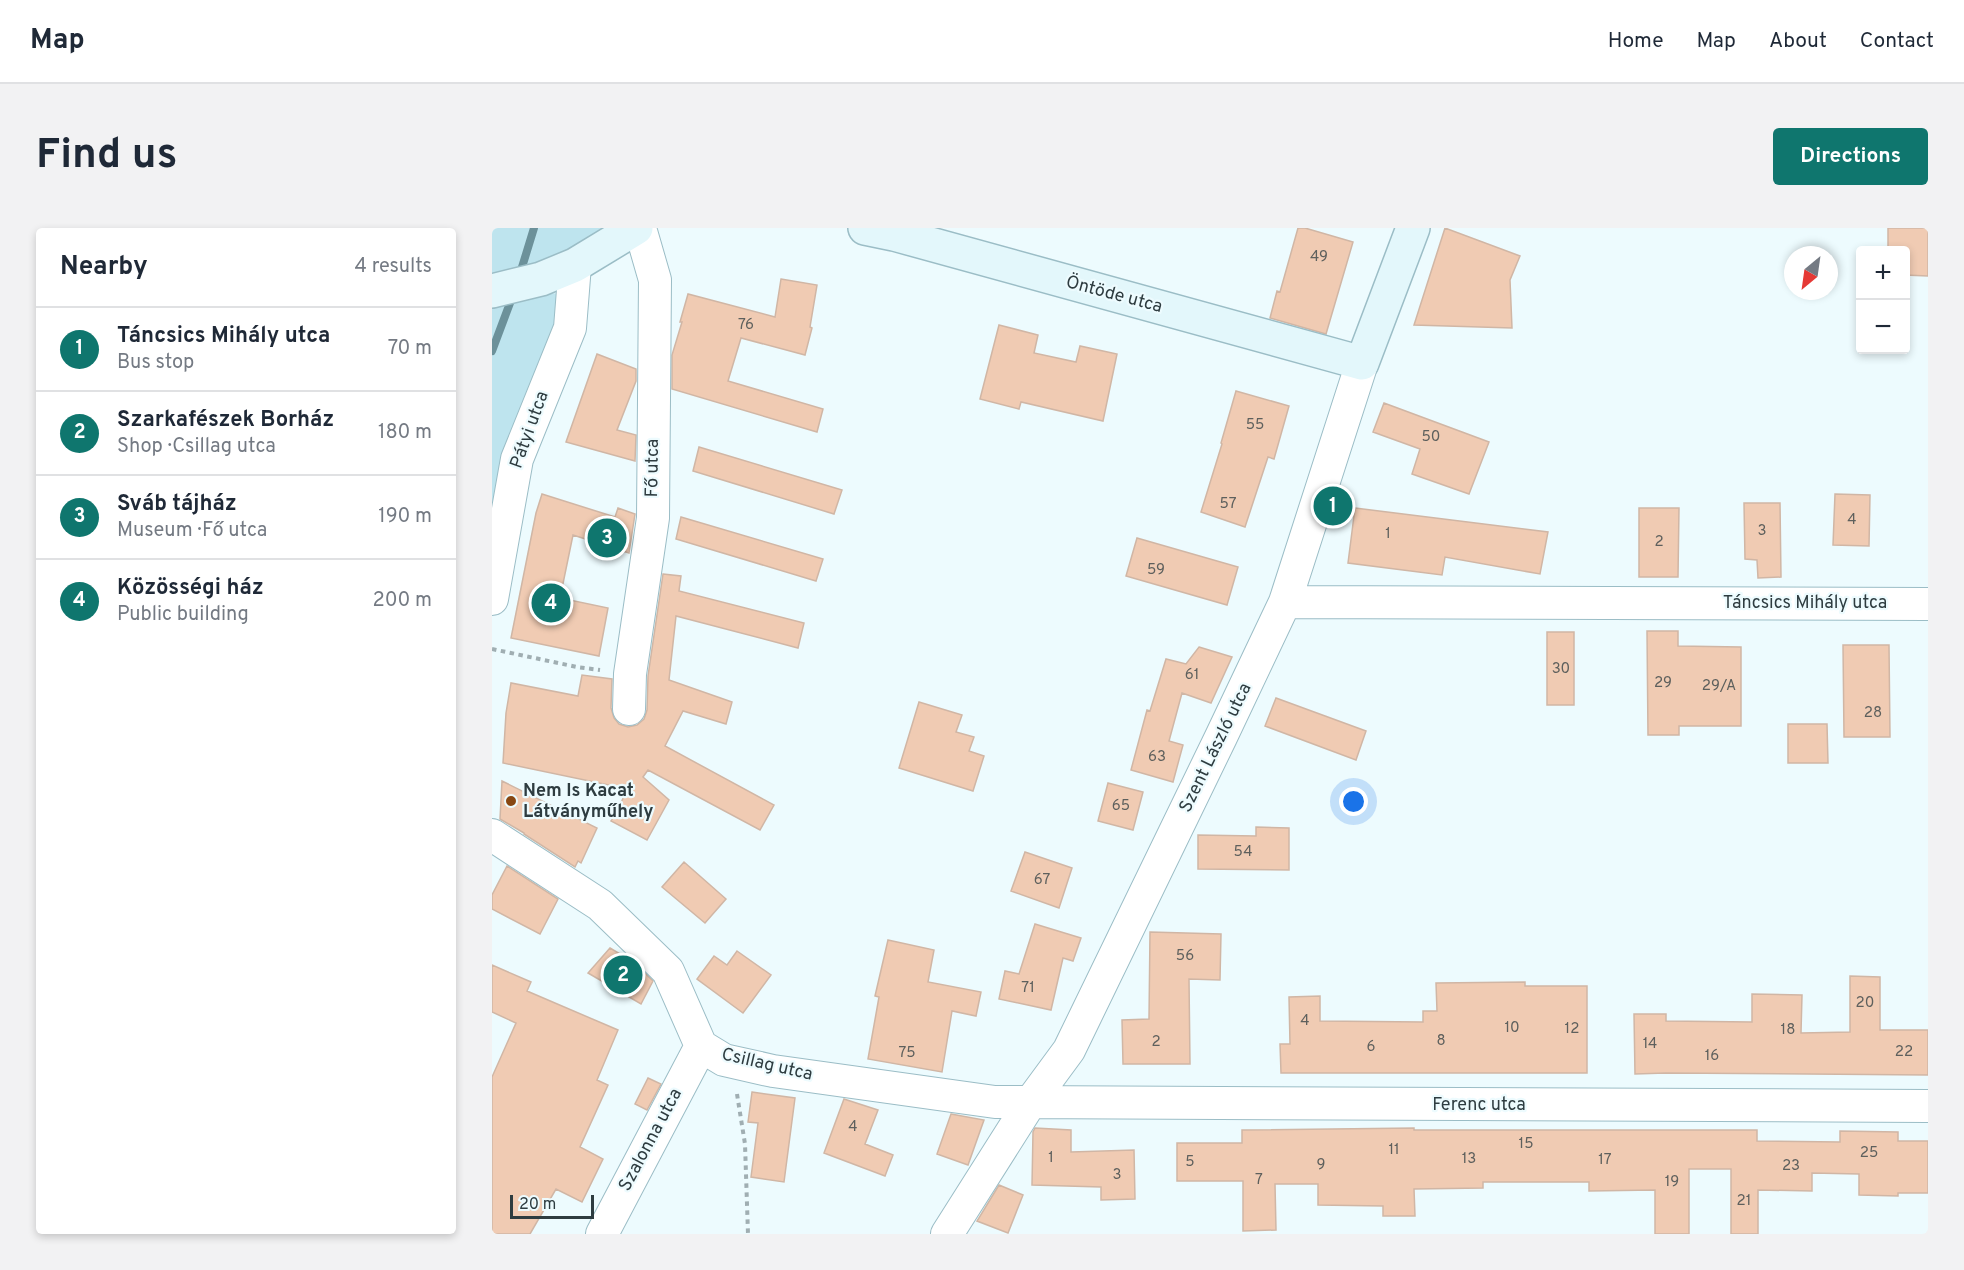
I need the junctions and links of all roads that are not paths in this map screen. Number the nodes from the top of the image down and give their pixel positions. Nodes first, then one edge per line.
1 (636, 228) edge
2 (640, 228) edge
3 (865, 228) edge
4 (1413, 228) edge
5 (575, 265) junction
6 (492, 291) edge
7 (1362, 363) junction
8 (492, 599) edge
9 (1285, 602) junction
10 (1928, 604) edge
11 (629, 709) dead end
12 (492, 835) edge
13 (712, 1053) junction
14 (1030, 1103) junction
15 (1928, 1106) edge
16 (602, 1234) edge
17 (947, 1234) edge

1 - 5 street
2 - 11 street, Fő utca
3 - 7 street, Öntöde utca
4 - 7 street, Szent László utca
5 - 6 street
5 - 8 street, Pátyi utca
7 - 9 street, Szent László utca
9 - 10 street, Táncsics Mihály utca
9 - 14 street, Szent László utca
12 - 13 street, Csillag utca
13 - 14 street, Csillag utca
13 - 16 street, Szalonna utca
14 - 15 street, Ferenc utca
14 - 17 street, Szent László utca

